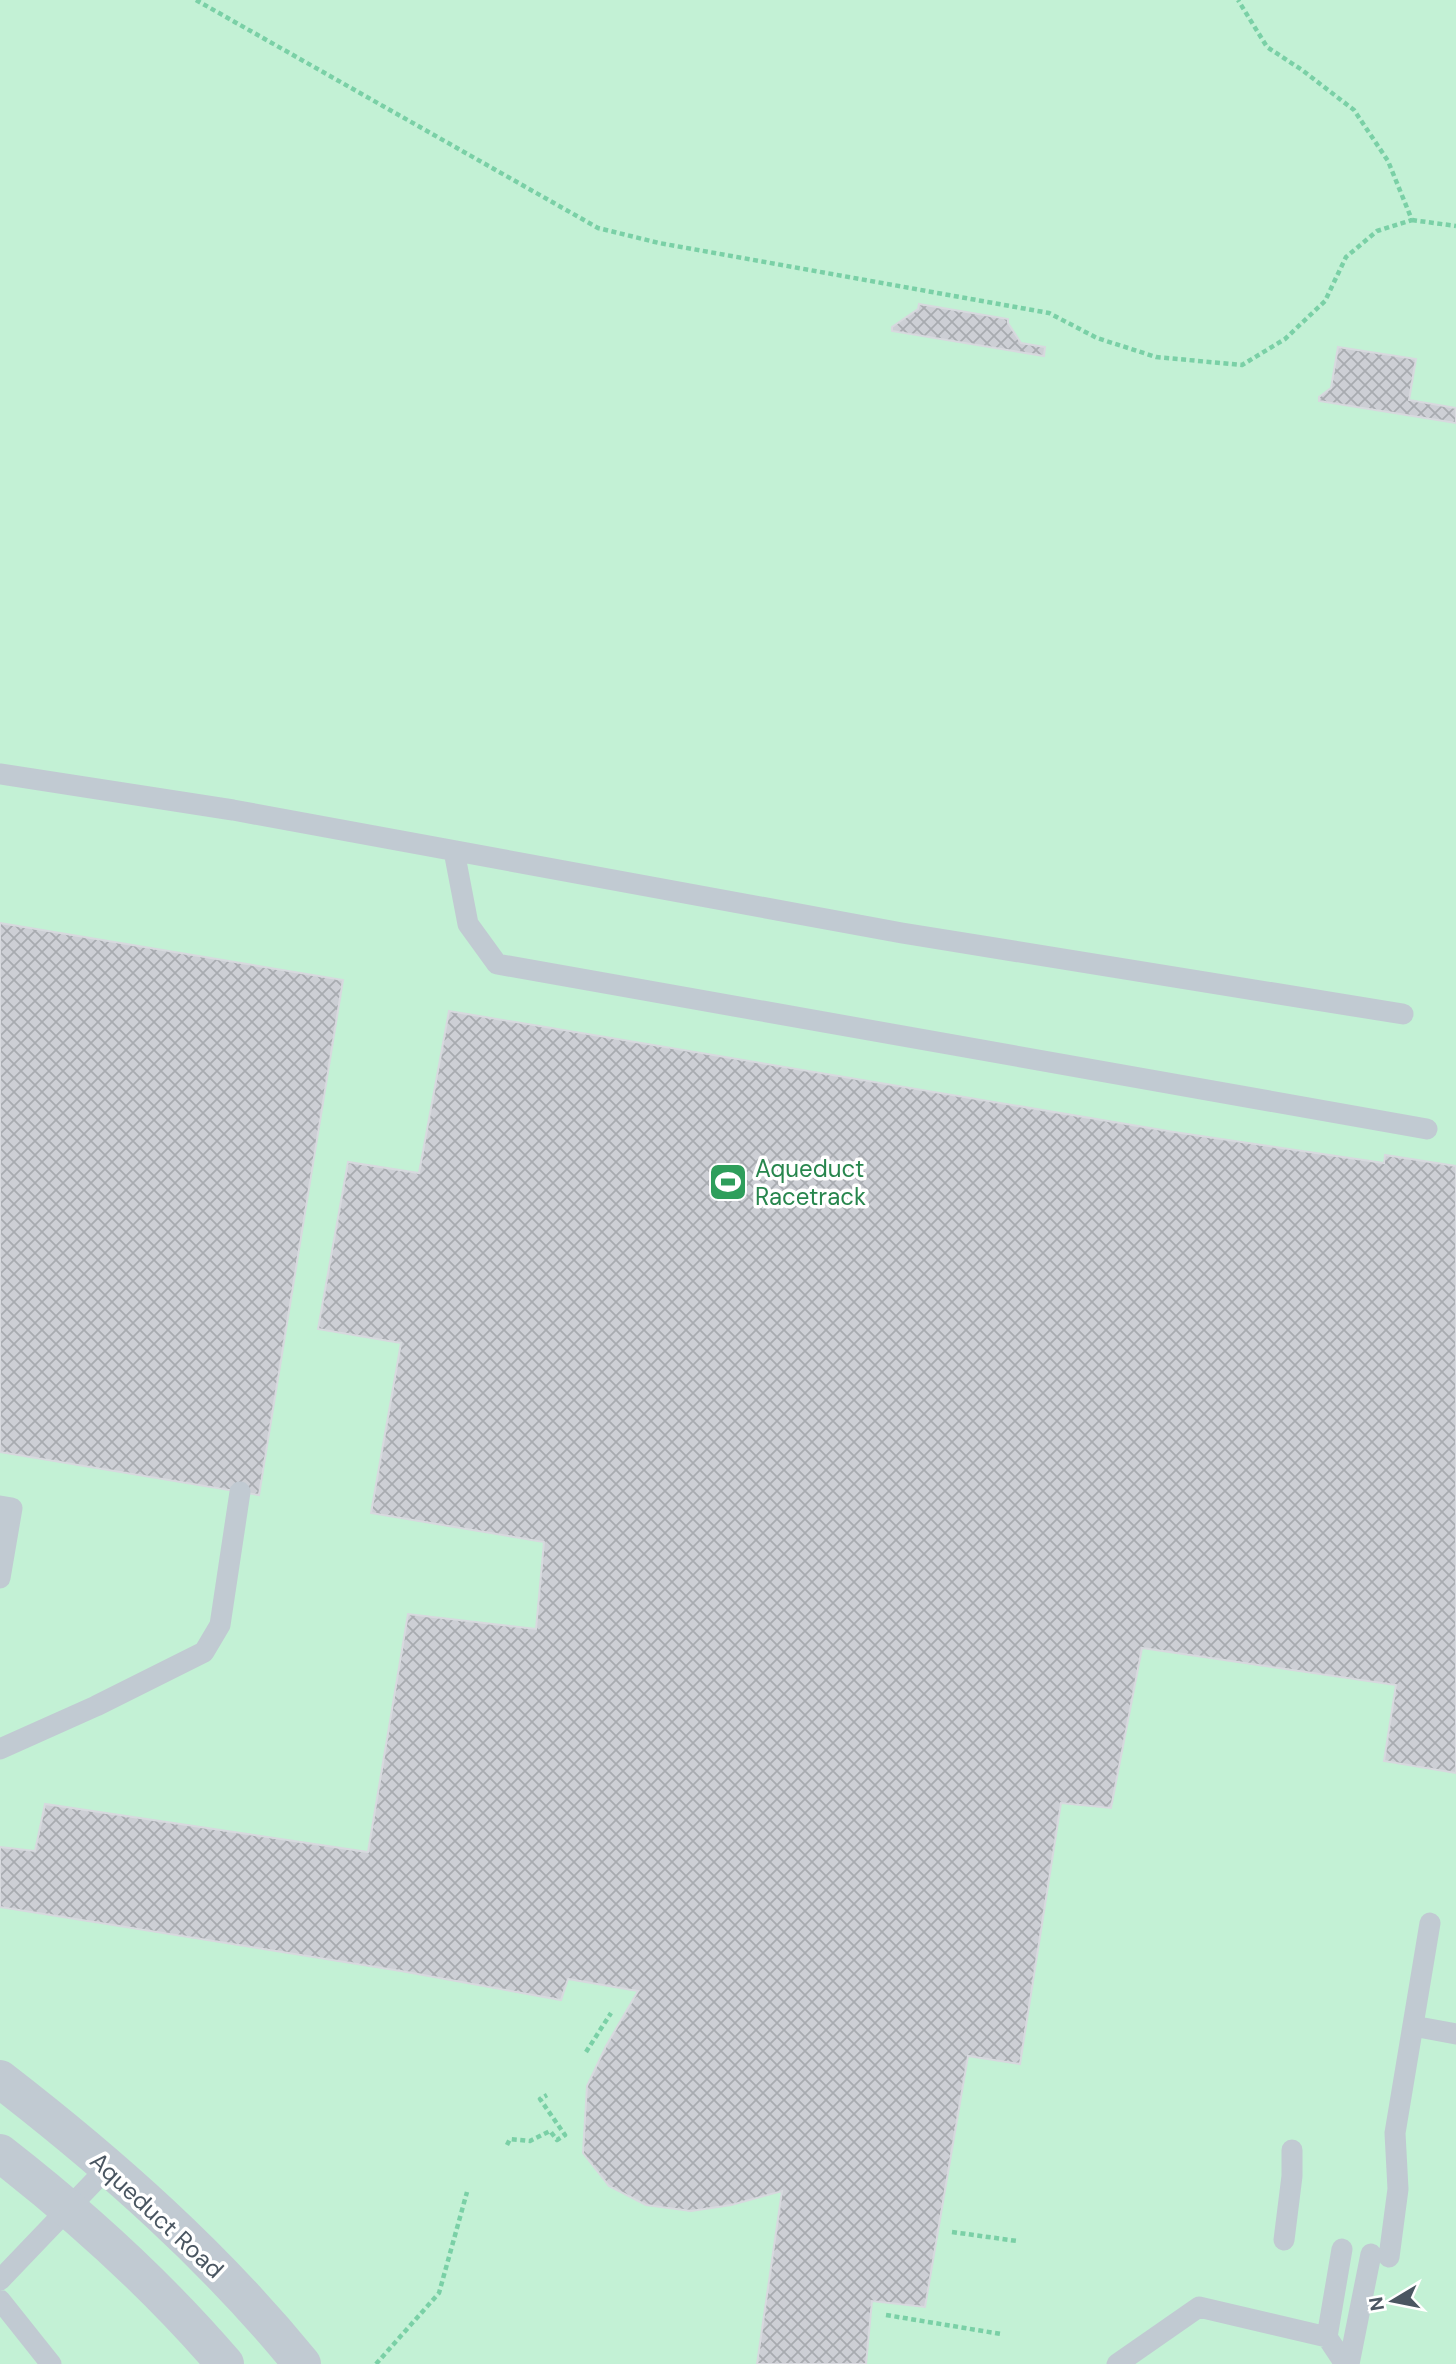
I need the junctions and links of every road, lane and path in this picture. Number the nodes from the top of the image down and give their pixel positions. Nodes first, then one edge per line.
1 (195, 0) edge
2 (1238, 0) edge
3 (1412, 220) junction
4 (1456, 226) edge
5 (0, 774) edge
6 (454, 850) junction
7 (1402, 1014) dead end
8 (1427, 1129) dead end
9 (240, 1492) dead end
10 (0, 1506) edge
11 (0, 1578) edge
12 (0, 1749) edge
13 (1430, 1923) dead end
14 (611, 2013) dead end
15 (1413, 2025) junction
16 (1456, 2034) edge
17 (586, 2052) dead end
18 (0, 2079) edge
19 (547, 2095) dead end
20 (507, 2145) dead end
21 (1292, 2150) dead end
22 (0, 2153) edge
23 (109, 2166) junction
24 (467, 2192) dead end
25 (68, 2208) junction
26 (952, 2232) dead end
27 (1284, 2240) dead end
28 (1017, 2241) dead end
29 (1342, 2249) dead end
30 (0, 2280) edge
31 (0, 2300) edge
32 (886, 2315) dead end
33 (1001, 2334) dead end
34 (1327, 2337) junction
35 (51, 2364) edge
36 (225, 2364) edge
37 (302, 2364) edge
38 (376, 2364) edge
39 (1117, 2364) edge
40 (1347, 2364) edge

1 - 3 path
2 - 3 path
3 - 4 path
5 - 6 lane
6 - 7 lane
6 - 8 lane
9 - 12 lane
10 - 11 lane
13 - 15 lane
14 - 17 path
15 - 16 lane
15 - 40 lane
18 - 23 street, Aqueduct Road
19 - 20 path
21 - 27 lane
22 - 25 street
23 - 25 lane
23 - 37 street, Aqueduct Road
24 - 38 path
25 - 30 lane
25 - 36 street
26 - 28 path
29 - 34 lane
31 - 35 lane
32 - 33 path
34 - 39 lane
34 - 40 lane

